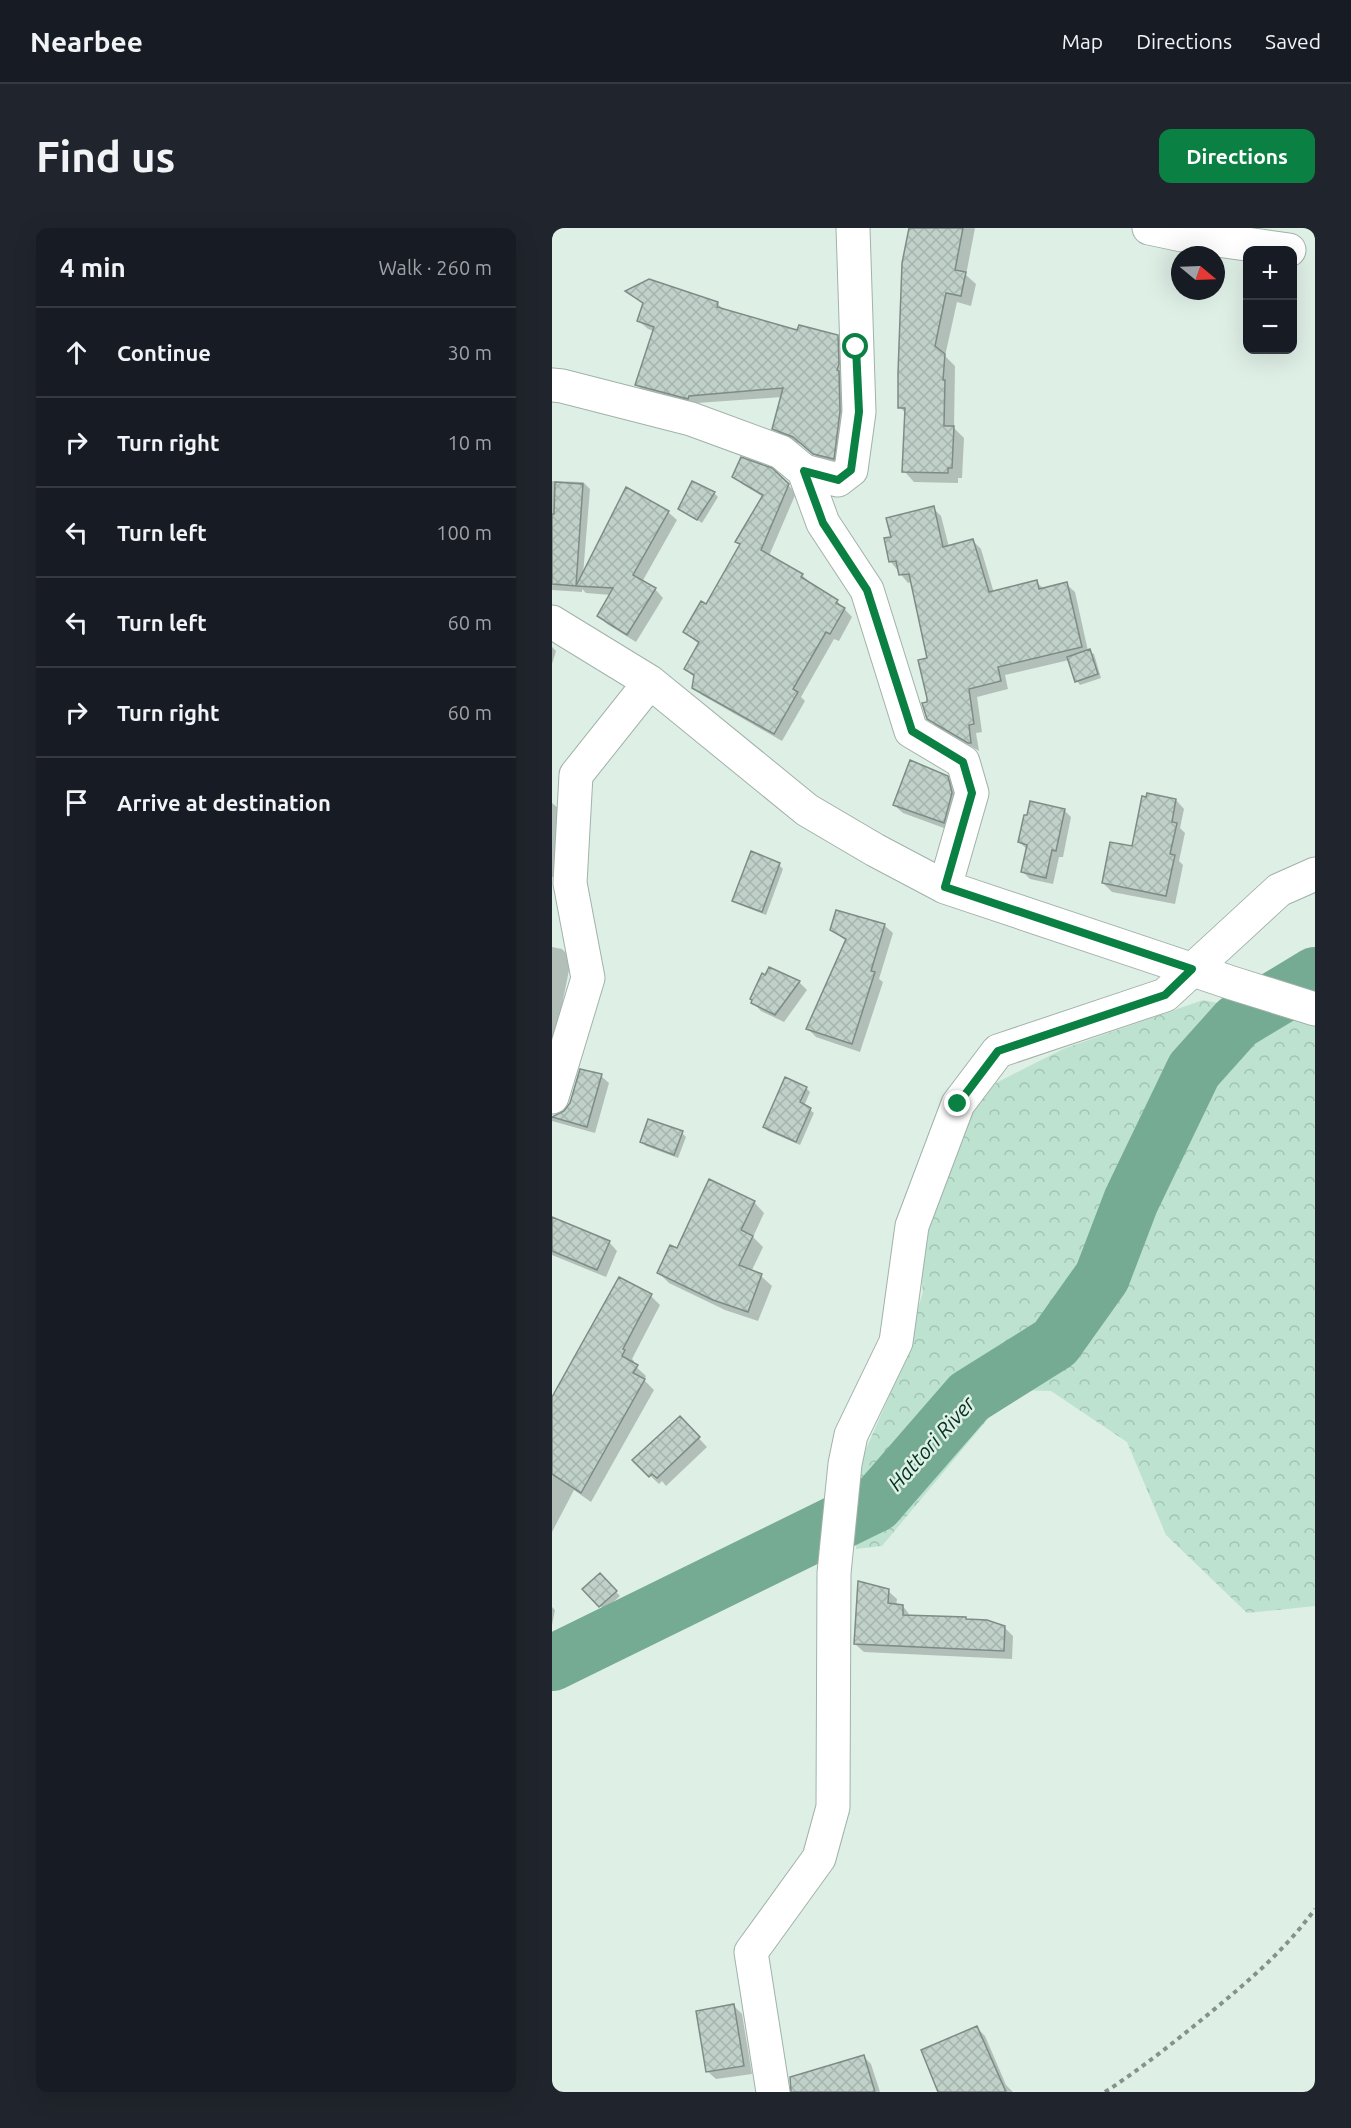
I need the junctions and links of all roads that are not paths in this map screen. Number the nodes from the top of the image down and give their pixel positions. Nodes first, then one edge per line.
1 (853, 228) edge
2 (1149, 228) edge
3 (1257, 246) edge
4 (1297, 252) edge
5 (1315, 256) edge
6 (552, 386) edge
7 (804, 471) junction
8 (552, 622) edge
9 (650, 682) junction
10 (1315, 874) edge
11 (945, 887) junction
12 (1192, 969) junction
13 (1315, 1009) edge
14 (552, 1097) edge
15 (773, 2092) edge

1 - 7 street
2 - 3 street
4 - 5 street
6 - 7 street
7 - 11 street
8 - 9 street
9 - 11 street
9 - 14 street
10 - 12 street
11 - 12 street
12 - 13 street
12 - 15 street

